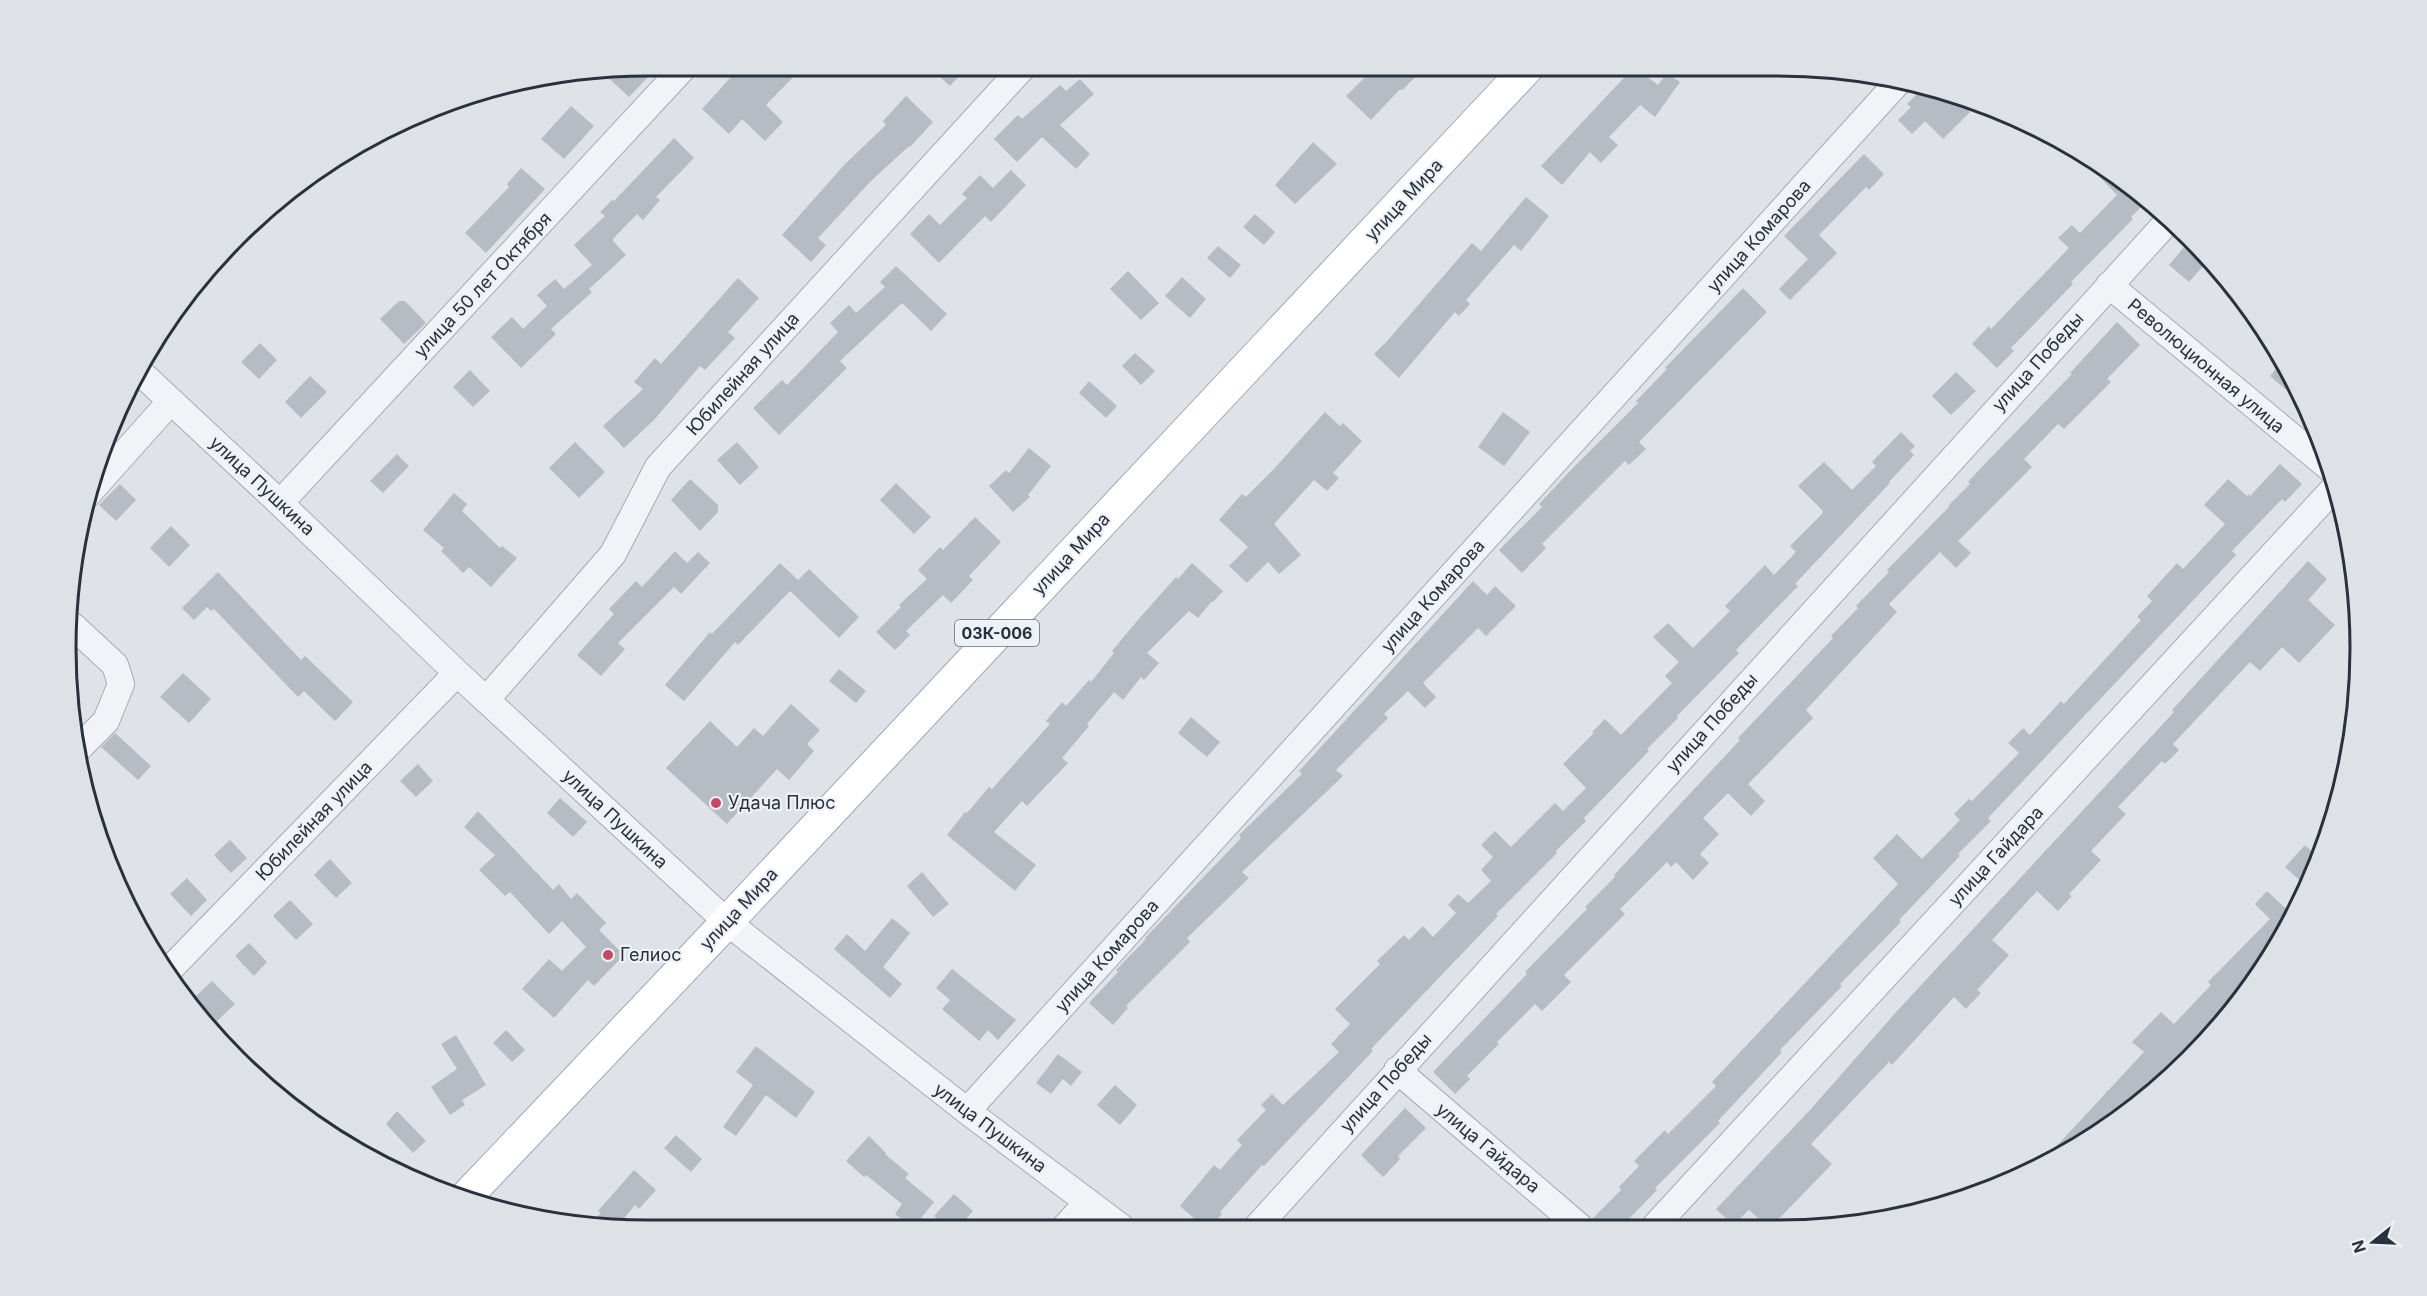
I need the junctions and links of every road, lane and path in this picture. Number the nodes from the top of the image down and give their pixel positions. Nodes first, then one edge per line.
1 (676, 76) edge
2 (1015, 76) edge
3 (1520, 76) edge
4 (1893, 88) edge
5 (2164, 226) edge
6 (2109, 285) junction
7 (145, 377) edge
8 (171, 401) junction
9 (2318, 458) edge
10 (103, 477) edge
11 (2329, 494) edge
12 (280, 503) junction
13 (77, 630) edge
14 (457, 673) junction
15 (486, 700) junction
16 (84, 742) edge
17 (727, 922) junction
18 (173, 966) edge
19 (1397, 1071) junction
20 (967, 1111) junction
21 (471, 1191) edge
22 (1088, 1202) junction
23 (1071, 1220) edge
24 (1112, 1220) edge
25 (1263, 1220) edge
26 (1572, 1220) edge
27 (1661, 1220) edge

1 - 12 street, улица 50 лет Октября
2 - 15 street, Юбилейная улица
3 - 17 main road, улица Мира / 03К-006
4 - 20 street, улица Комарова
5 - 6 street, улица Победы
6 - 9 street, Революционная улица
6 - 19 street, улица Победы
7 - 8 street, улица Пушкина
8 - 10 street
8 - 12 street, улица Пушкина
11 - 27 street, улица Гайдара
12 - 14 street, улица Пушкина
13 - 16 street
14 - 15 street, улица Пушкина
14 - 18 street, Юбилейная улица
15 - 17 street, улица Пушкина
17 - 20 street, улица Пушкина
17 - 21 main road, улица Мира / 03К-006
19 - 25 street, улица Победы
19 - 26 street, улица Гайдара
20 - 22 street, улица Пушкина
22 - 23 street
22 - 24 street, улица Пушкина

